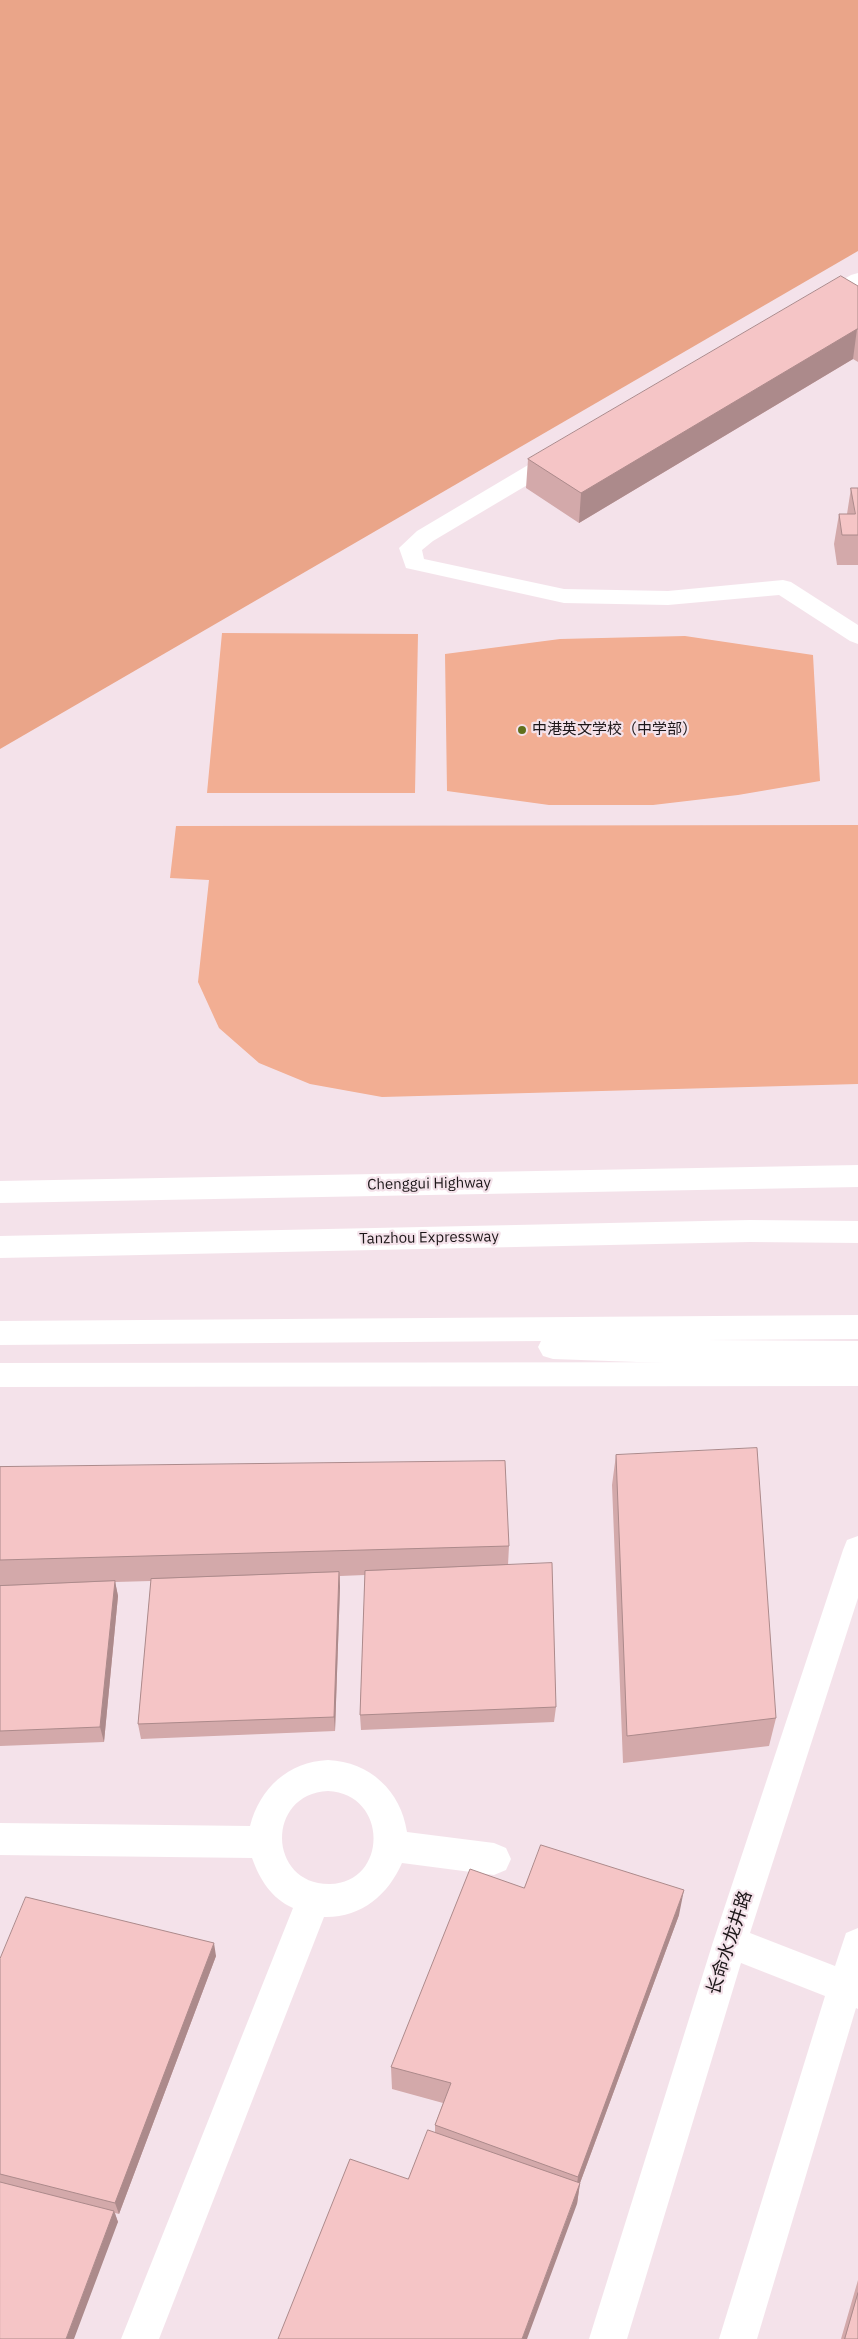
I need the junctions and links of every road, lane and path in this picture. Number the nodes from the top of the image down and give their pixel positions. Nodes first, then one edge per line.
1 (858, 279) edge
2 (807, 309) edge
3 (578, 445) edge
4 (858, 636) edge
5 (858, 1176) edge
6 (0, 1192) edge
7 (854, 1232) edge
8 (0, 1247) edge
9 (858, 1327) edge
10 (162, 1332) junction
11 (0, 1333) edge
12 (858, 1353) edge
13 (0, 1374) edge
14 (858, 1374) edge
15 (858, 1550) edge
16 (0, 1839) edge
17 (264, 1842) junction
18 (391, 1846) junction
19 (494, 1859) dead end
20 (314, 1898) junction
21 (730, 1942) junction
22 (858, 1945) edge
23 (851, 1990) edge
24 (140, 2339) edge
25 (608, 2339) edge
26 (738, 2339) edge

1 - 2 main road
3 - 4 main road
5 - 6 main road, Chenggui Highway
7 - 8 main road, Tanzhou Expressway
9 - 10 main road
10 - 11 main road
10 - 12 main road
13 - 14 main road
15 - 21 main road, 长命水龙井路
16 - 17 main road
17 - 18 main road
17 - 20 main road
18 - 19 main road
18 - 20 main road
20 - 24 main road
21 - 23 main road
21 - 25 main road, 长命水龙井路
22 - 23 main road
23 - 26 main road

